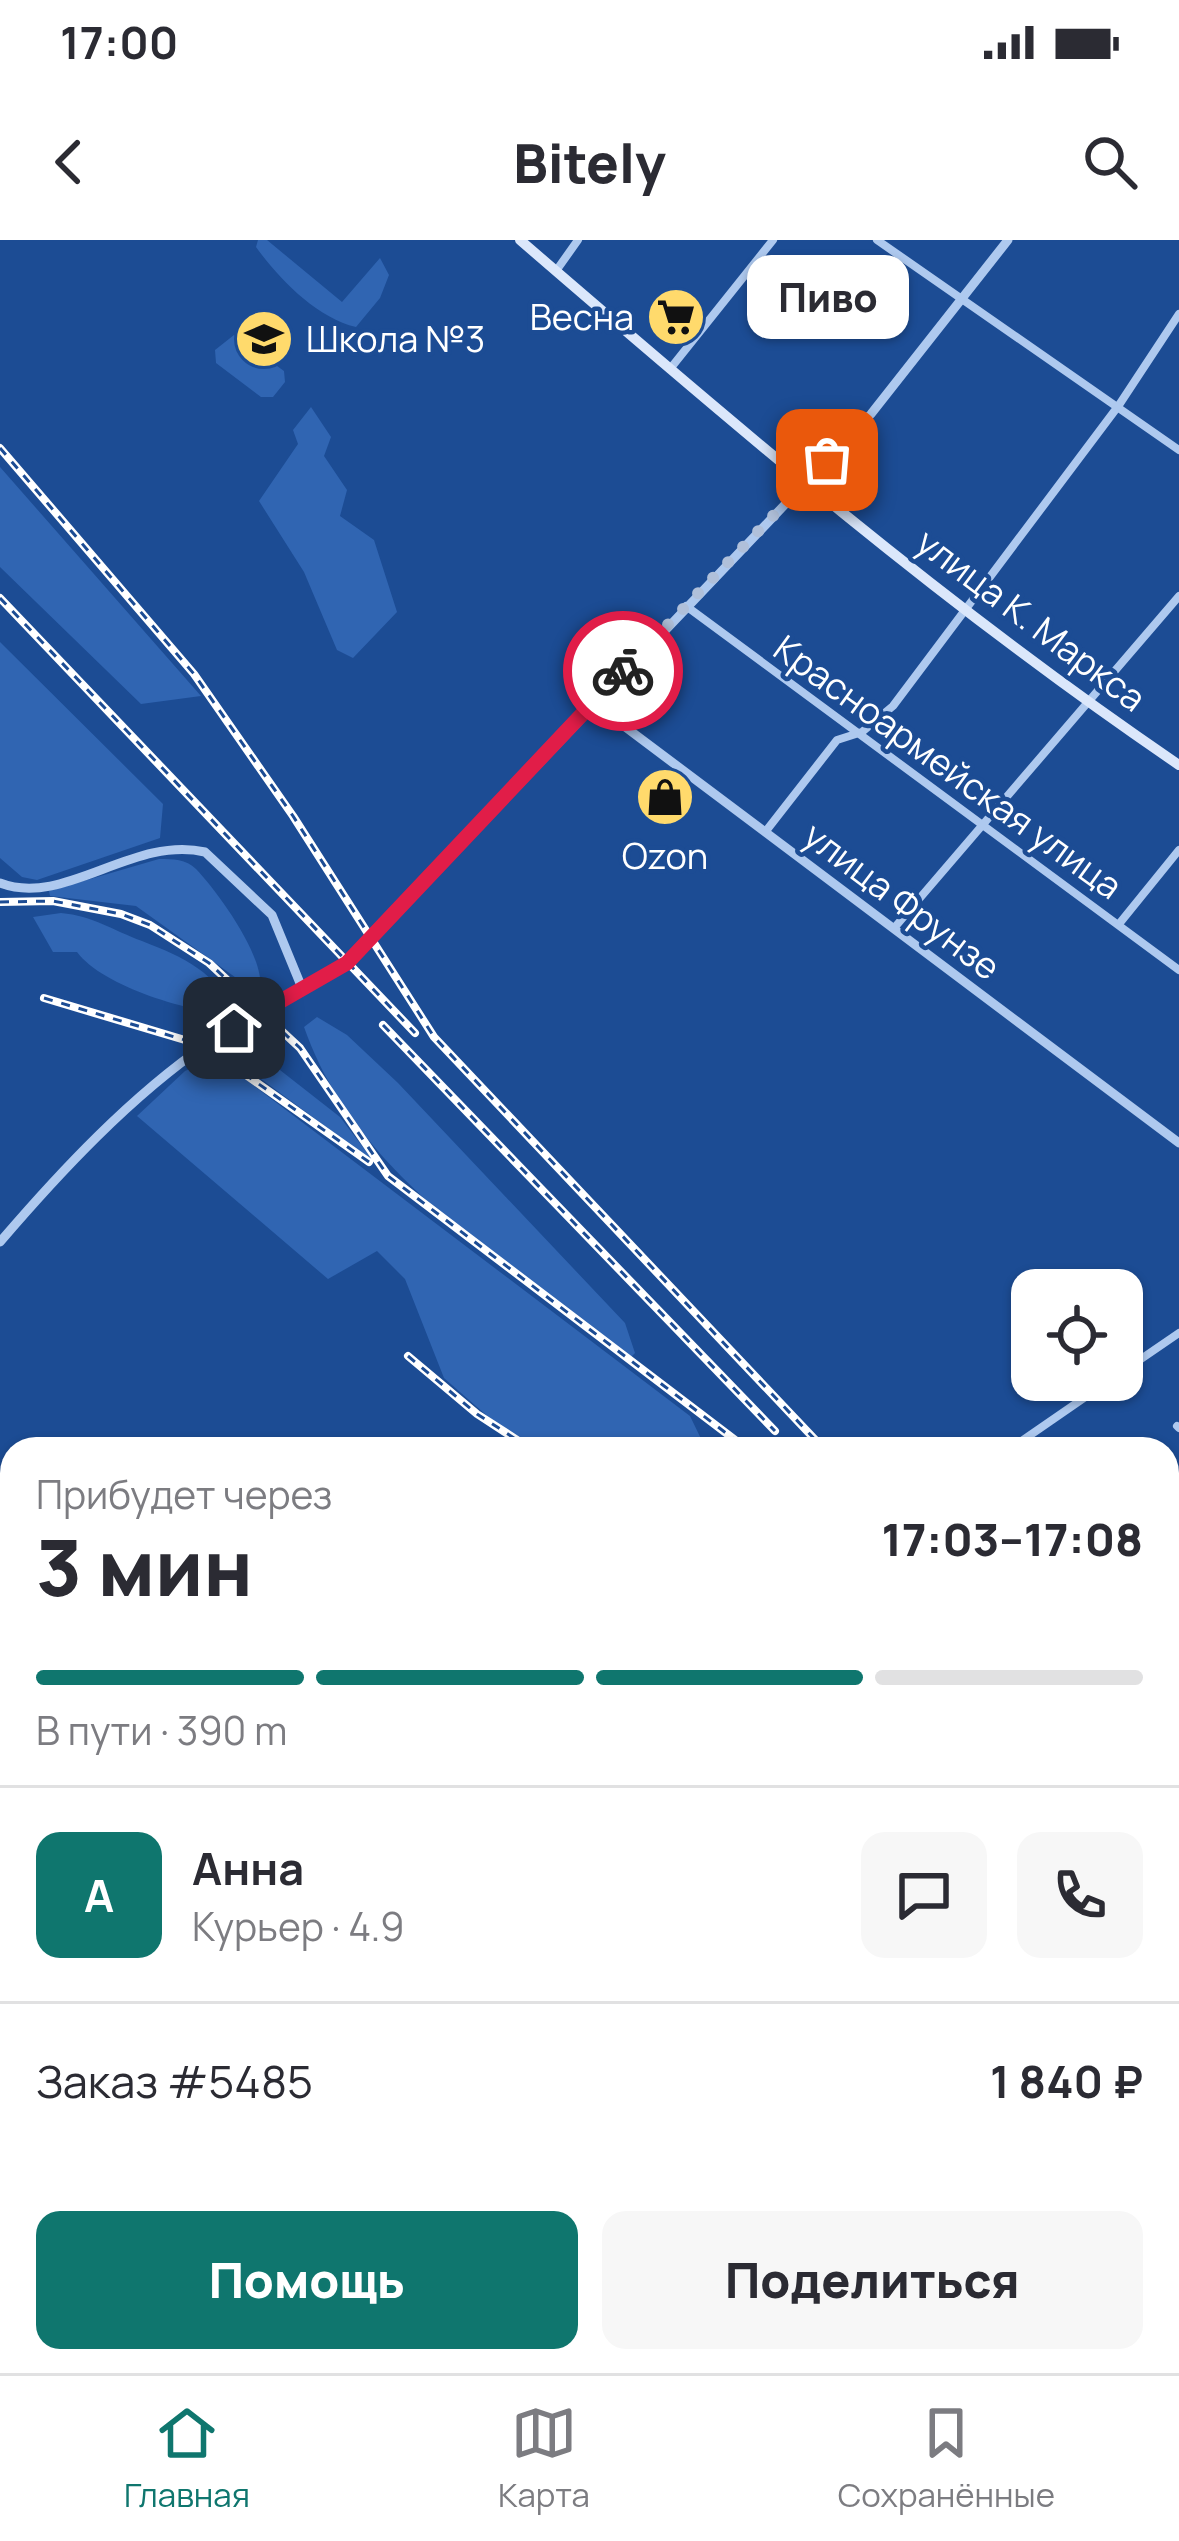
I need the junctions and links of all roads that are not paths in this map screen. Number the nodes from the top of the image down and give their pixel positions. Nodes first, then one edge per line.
1 (520, 240) edge
2 (578, 240) edge
3 (773, 240) edge
4 (878, 240) edge
5 (1008, 240) edge
6 (556, 271) junction
7 (962, 302) junction
8 (1179, 314) edge
9 (670, 370) junction
10 (1119, 405) junction
11 (1179, 450) edge
12 (805, 484) junction
13 (1179, 596) edge
14 (686, 607) junction
15 (967, 614) junction
16 (1085, 700) junction
17 (592, 702) junction
18 (862, 732) junction
19 (1179, 765) edge
20 (982, 823) junction
21 (766, 831) junction
22 (1179, 850) edge
23 (0, 883) edge
24 (1119, 924) junction
25 (895, 927) junction
26 (1179, 970) edge
27 (302, 988) junction
28 (1179, 1143) edge
29 (0, 1242) edge
30 (1179, 1333) edge
31 (1143, 1358) edge
32 (1080, 1401) edge
33 (1027, 1437) edge

1 - 6 main road, улица К. Маркса
2 - 6 street
3 - 9 street
4 - 7 street
5 - 7 street
6 - 9 main road, улица К. Маркса
7 - 10 street
7 - 12 street
8 - 10 street
9 - 12 main road, улица К. Маркса
10 - 11 street
10 - 15 street
12 - 14 street
12 - 15 main road, улица К. Маркса
13 - 16 street
14 - 17 street
14 - 18 street, Красноармейская улица
15 - 16 main road, улица К. Маркса
15 - 18 street
16 - 19 main road, улица К. Маркса
16 - 20 street
17 - 21 street, улица Фрунзе
17 - 27 street
18 - 20 street, Красноармейская улица
18 - 21 street
20 - 24 street, Красноармейская улица
20 - 25 street
21 - 25 street, улица Фрунзе
22 - 24 street
23 - 27 street
24 - 26 street, Красноармейская улица
25 - 28 street, улица Фрунзе
27 - 29 street
30 - 31 street
32 - 33 street

